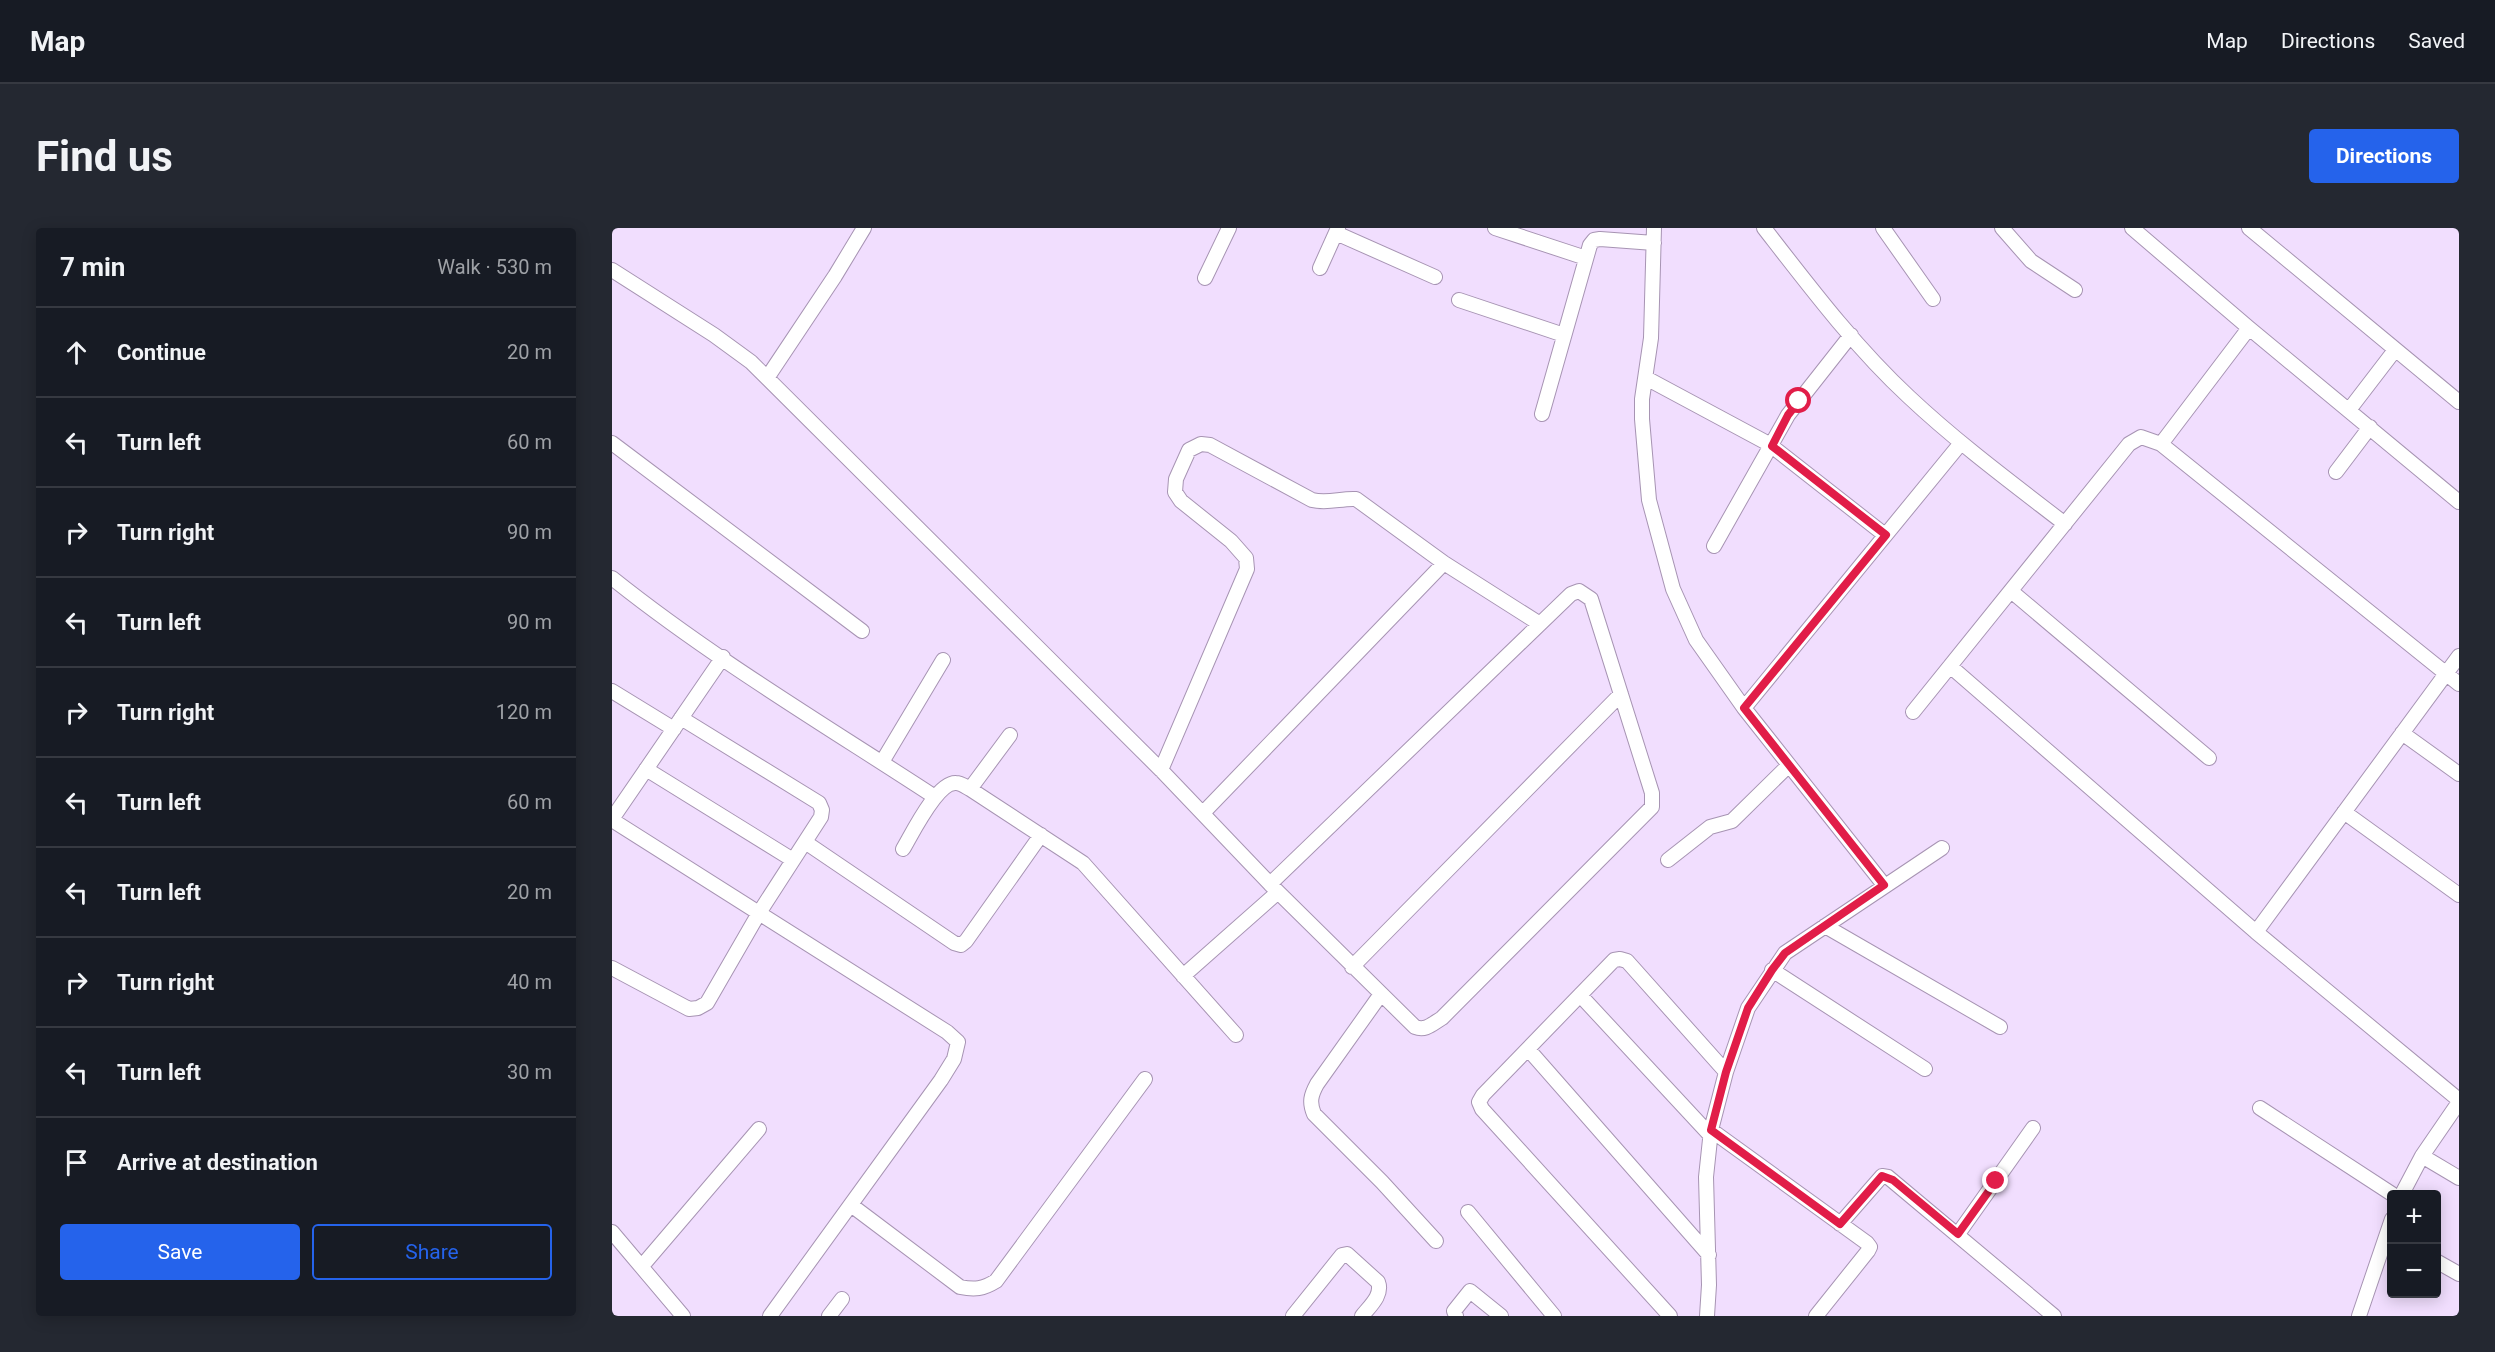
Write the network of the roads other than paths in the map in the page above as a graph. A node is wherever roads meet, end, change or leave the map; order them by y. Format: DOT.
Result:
graph roads {
  1 [pos="864,228"];
  2 [pos="1229,228"];
  3 [pos="1496,228"];
  4 [pos="1654,228"];
  5 [pos="1764,228"];
  6 [pos="1883,228"];
  7 [pos="2002,228"];
  8 [pos="2132,228"];
  9 [pos="2249,228"];
  10 [pos="1337,230"];
  11 [pos="1654,243"];
  12 [pos="1586,258"];
  13 [pos="1320,268"];
  14 [pos="612,270"];
  15 [pos="1435,277"];
  16 [pos="1205,278"];
  17 [pos="2075,290"];
  18 [pos="1932,299"];
  19 [pos="1459,300"];
  20 [pos="2249,328"];
  21 [pos="1564,335"];
  22 [pos="1851,335"];
  23 [pos="2396,350"];
  24 [pos="767,378"];
  25 [pos="1646,378"];
  26 [pos="2459,402"];
  27 [pos="2349,410"];
  28 [pos="1542,414"];
  29 [pos="2370,428"];
  30 [pos="612,442"];
  31 [pos="1960,443"];
  32 [pos="2161,444"];
  33 [pos="1772,446"];
  34 [pos="2336,472"];
  35 [pos="2459,502"];
  36 [pos="2065,524"];
  37 [pos="1886,535"];
  38 [pos="1714,546"];
  39 [pos="1444,563"];
  40 [pos="612,578"];
  41 [pos="2011,591"];
  42 [pos="1540,624"];
  43 [pos="862,631"];
  44 [pos="2459,656"];
  45 [pos="723,657"];
  46 [pos="943,660"];
  47 [pos="1950,666"];
  48 [pos="2445,674"];
  49 [pos="2459,684"];
  50 [pos="612,691"];
  51 [pos="1621,694"];
  52 [pos="1744,708"];
  53 [pos="1913,712"];
  54 [pos="677,724"];
  55 [pos="2402,733"];
  56 [pos="1010,735"];
  57 [pos="2209,758"];
  58 [pos="882,762"];
  59 [pos="1789,765"];
  60 [pos="646,769"];
  61 [pos="1161,770"];
  62 [pos="2459,774"];
  63 [pos="970,789"];
  64 [pos="935,797"];
  65 [pos="617,800"];
  66 [pos="2344,812"];
  67 [pos="1203,813"];
  68 [pos="612,819"];
  69 [pos="1041,835"];
  70 [pos="805,842"];
  71 [pos="1942,848"];
  72 [pos="903,849"];
  73 [pos="792,860"];
  74 [pos="1668,860"];
  75 [pos="1884,885"];
  76 [pos="1274,888"];
  77 [pos="2459,895"];
  78 [pos="759,913"];
  79 [pos="1825,926"];
  80 [pos="2256,932"];
  81 [pos="1352,967"];
  82 [pos="612,968"];
  83 [pos="1772,970"];
  84 [pos="1183,976"];
  85 [pos="1381,994"];
  86 [pos="1580,995"];
  87 [pos="2000,1027"];
  88 [pos="1236,1035"];
  89 [pos="1528,1049"];
  90 [pos="1926,1069"];
  91 [pos="1726,1072"];
  92 [pos="1145,1079"];
  93 [pos="2459,1101"];
  94 [pos="2260,1108"];
  95 [pos="2033,1128"];
  96 [pos="759,1129"];
  97 [pos="1711,1133"];
  98 [pos="2422,1156"];
  99 [pos="2459,1178"];
  100 [pos="2404,1190"];
  101 [pos="2387,1191"];
  102 [pos="851,1205"];
  103 [pos="1468,1212"];
  104 [pos="1840,1224"];
  105 [pos="613,1234"];
  106 [pos="1958,1234"];
  107 [pos="2387,1237"];
  108 [pos="1436,1241"];
  109 [pos="1709,1255"];
  110 [pos="2441,1264"];
  111 [pos="642,1266"];
  112 [pos="2459,1274"];
  113 [pos="842,1299"];
  114 [pos="1552,1315"];
  115 [pos="683,1316"];
  116 [pos="770,1316"];
  117 [pos="829,1316"];
  118 [pos="1293,1316"];
  119 [pos="1362,1316"];
  120 [pos="1456,1316"];
  121 [pos="1501,1316"];
  122 [pos="1671,1316"];
  123 [pos="1707,1316"];
  124 [pos="1816,1316"];
  125 [pos="2054,1316"];
  126 [pos="2359,1316"];
  1 -- 24 [label="street"];
  2 -- 16 [label="street"];
  3 -- 12 [label="street"];
  4 -- 11 [label="street"];
  5 -- 22 [label="street"];
  6 -- 18 [label="street"];
  7 -- 17 [label="street"];
  8 -- 20 [label="street"];
  9 -- 23 [label="street"];
  10 -- 13 [label="street"];
  10 -- 15 [label="street"];
  11 -- 12 [label="street"];
  11 -- 25 [label="street"];
  12 -- 21 [label="street"];
  14 -- 24 [label="street"];
  19 -- 21 [label="street"];
  20 -- 27 [label="street"];
  20 -- 32 [label="street"];
  21 -- 28 [label="street"];
  22 -- 31 [label="street"];
  22 -- 33 [label="street"];
  23 -- 26 [label="street"];
  23 -- 27 [label="street"];
  24 -- 61 [label="street"];
  25 -- 33 [label="street"];
  25 -- 52 [label="street"];
  27 -- 29 [label="street"];
  29 -- 34 [label="street"];
  29 -- 35 [label="street"];
  30 -- 43 [label="street"];
  31 -- 36 [label="street"];
  31 -- 37 [label="street"];
  32 -- 36 [label="street"];
  32 -- 48 [label="street"];
  33 -- 37 [label="street"];
  33 -- 38 [label="street"];
  36 -- 41 [label="street"];
  37 -- 52 [label="street"];
  39 -- 42 [label="street"];
  39 -- 61 [label="street"];
  39 -- 67 [label="street"];
  40 -- 45 [label="street"];
  41 -- 47 [label="street"];
  41 -- 57 [label="street"];
  42 -- 51 [label="street"];
  42 -- 76 [label="street"];
  44 -- 48 [label="street"];
  45 -- 54 [label="street"];
  45 -- 58 [label="street"];
  46 -- 58 [label="street"];
  47 -- 53 [label="street"];
  47 -- 80 [label="street"];
  48 -- 49 [label="street"];
  48 -- 55 [label="street"];
  50 -- 54 [label="street"];
  51 -- 81 [label="street"];
  51 -- 85 [label="street"];
  52 -- 59 [label="street"];
  54 -- 60 [label="street"];
  54 -- 70 [label="street"];
  55 -- 62 [label="street"];
  55 -- 66 [label="street"];
  56 -- 63 [label="street"];
  58 -- 64 [label="street"];
  59 -- 74 [label="street"];
  59 -- 75 [label="street"];
  60 -- 65 [label="street"];
  60 -- 73 [label="street"];
  61 -- 67 [label="street"];
  63 -- 64 [label="street"];
  63 -- 69 [label="street"];
  64 -- 72 [label="street"];
  65 -- 68 [label="street"];
  66 -- 77 [label="street"];
  66 -- 80 [label="street"];
  67 -- 76 [label="street"];
  68 -- 78 [label="street"];
  69 -- 70 [label="street"];
  69 -- 84 [label="street"];
  70 -- 73 [label="street"];
  71 -- 75 [label="street"];
  73 -- 78 [label="street"];
  75 -- 79 [label="street"];
  76 -- 81 [label="street"];
  76 -- 84 [label="street"];
  78 -- 82 [label="street"];
  78 -- 102 [label="street"];
  79 -- 83 [label="street"];
  79 -- 87 [label="street"];
  80 -- 93 [label="street"];
  81 -- 85 [label="street"];
  83 -- 90 [label="street"];
  83 -- 91 [label="street"];
  84 -- 88 [label="street"];
  85 -- 108 [label="street"];
  86 -- 89 [label="street"];
  86 -- 91 [label="street"];
  86 -- 97 [label="street"];
  89 -- 109 [label="street"];
  89 -- 122 [label="street"];
  91 -- 97 [label="street"];
  92 -- 102 [label="street"];
  93 -- 98 [label="street"];
  94 -- 101 [label="street"];
  95 -- 106 [label="street"];
  96 -- 111 [label="street"];
  97 -- 104 [label="street"];
  97 -- 109 [label="street"];
  98 -- 99 [label="street"];
  98 -- 100 [label="street"];
  102 -- 116 [label="street"];
  103 -- 114 [label="street"];
  104 -- 106 [label="street"];
  104 -- 124 [label="street"];
  105 -- 111 [label="street"];
  106 -- 125 [label="street"];
  107 -- 126 [label="street"];
  109 -- 123 [label="street"];
  110 -- 112 [label="street"];
  111 -- 115 [label="street"];
  113 -- 117 [label="street"];
  118 -- 119 [label="street"];
  120 -- 121 [label="street"];
}
